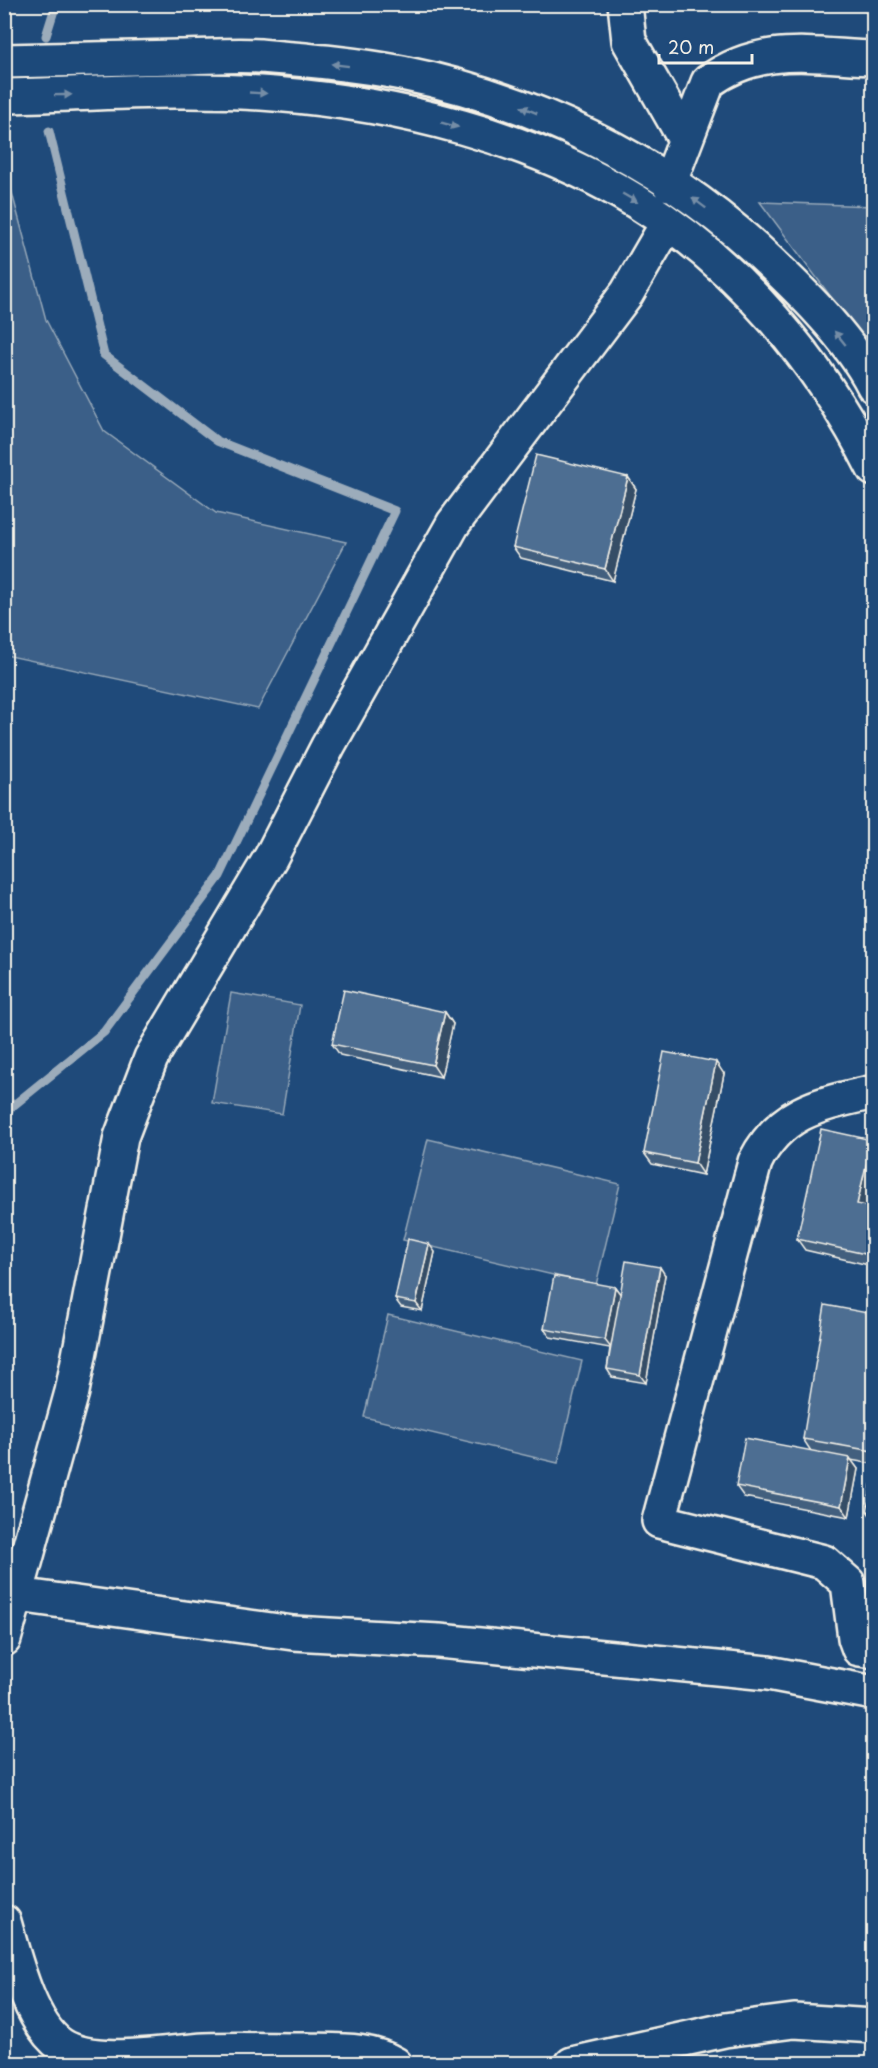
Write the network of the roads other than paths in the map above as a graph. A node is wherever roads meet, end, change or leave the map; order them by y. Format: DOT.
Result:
graph roads {
  1 [pos="625,4"];
  2 [pos="873,58"];
  3 [pos="4,61"];
  4 [pos="4,96"];
  5 [pos="685,139"];
  6 [pos="669,184"];
  7 [pos="667,224"];
  8 [pos="873,386"];
  9 [pos="873,470"];
  10 [pos="873,1092"];
  11 [pos="18,1595"];
  12 [pos="4,1639"];
  13 [pos="873,1651"];
  14 [pos="873,1693"];
  15 [pos="4,1922"];
  16 [pos="873,2026"];
  17 [pos="395,2064"];
  18 [pos="572,2064"];
  1 -- 5 [label="street"];
  2 -- 5 [label="street"];
  6 -- 3 [label="street, one-way"];
  4 -- 7 [label="street, one-way"];
  5 -- 6 [label="street"];
  8 -- 6 [label="street, one-way"];
  7 -- 9 [label="street"];
  7 -- 11 [label="street"];
  10 -- 13 [label="street"];
  11 -- 12 [label="street"];
  11 -- 14 [label="street"];
  15 -- 17 [label="street"];
  16 -- 18 [label="street"];
}
